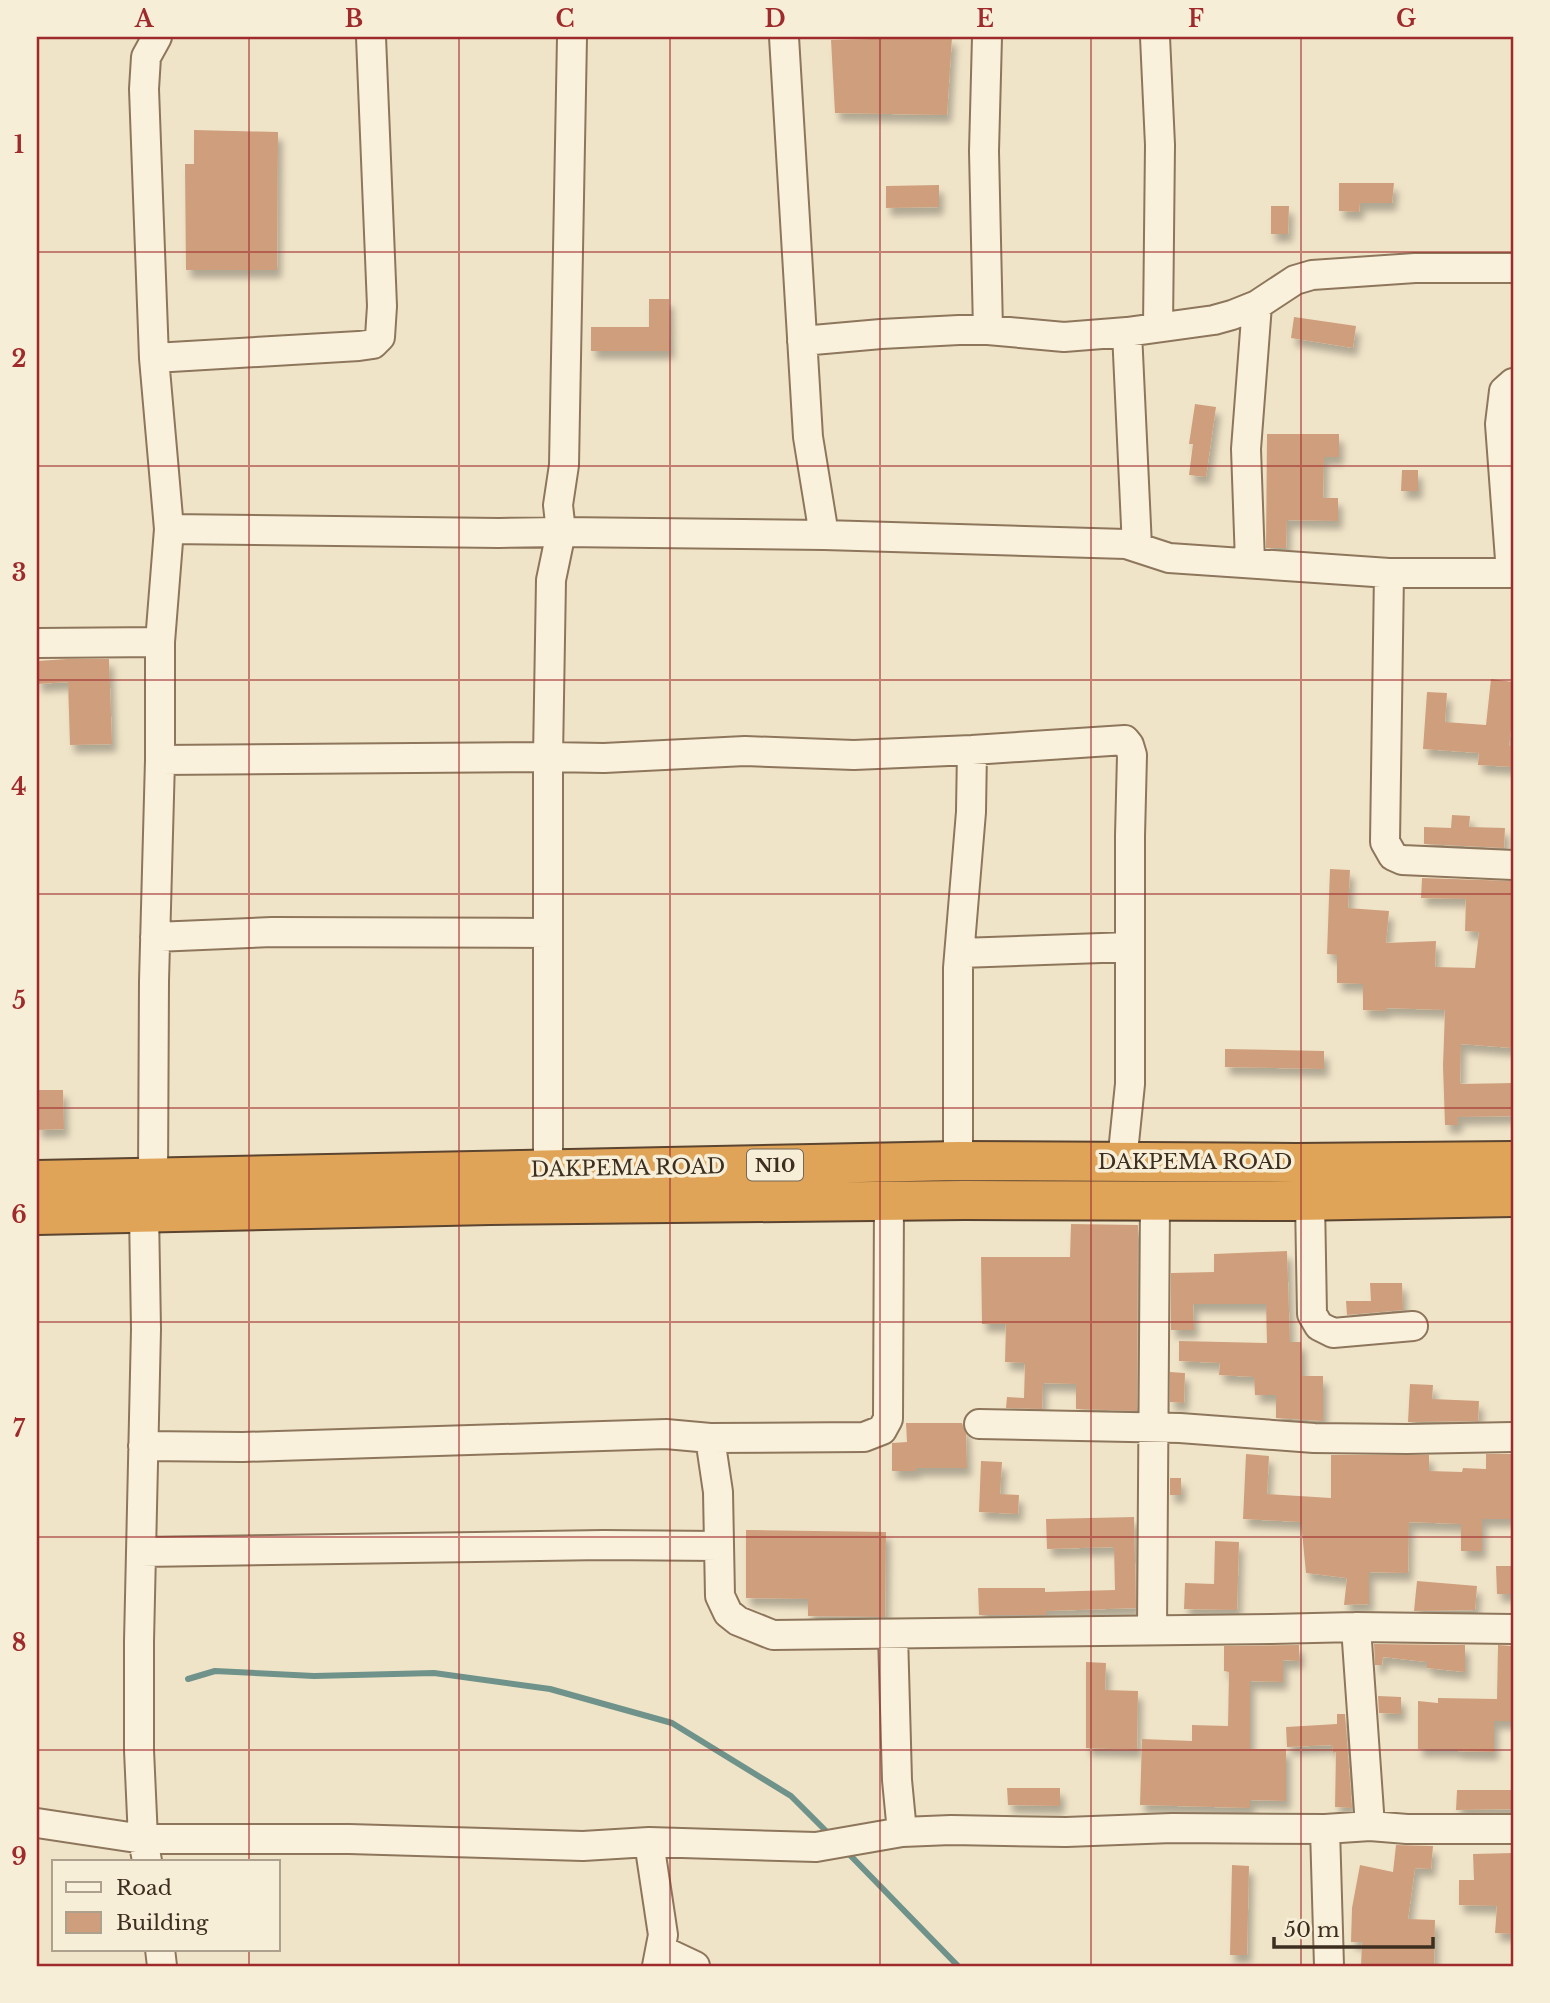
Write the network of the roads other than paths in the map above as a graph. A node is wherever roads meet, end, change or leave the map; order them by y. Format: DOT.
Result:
graph roads {
  1 [pos="157,37"];
  2 [pos="371,37"];
  3 [pos="572,37"];
  4 [pos="785,37"];
  5 [pos="987,37"];
  6 [pos="1155,37"];
  7 [pos="1513,268"];
  8 [pos="1256,305"];
  9 [pos="1158,327"];
  10 [pos="988,330"];
  11 [pos="1127,332"];
  12 [pos="802,341"];
  13 [pos="154,358"];
  14 [pos="1513,383"];
  15 [pos="169,530"];
  16 [pos="561,531"];
  17 [pos="824,535"];
  18 [pos="1137,548"];
  19 [pos="1250,562"];
  20 [pos="1389,573"];
  21 [pos="1512,573"];
  22 [pos="160,642"];
  23 [pos="37,643"];
  24 [pos="972,750"];
  25 [pos="548,757"];
  26 [pos="160,761"];
  27 [pos="1513,865"];
  28 [pos="548,933"];
  29 [pos="155,937"];
  30 [pos="1130,947"];
  31 [pos="960,953"];
  32 [pos="958,1161"];
  33 [pos="1513,1161"];
  34 [pos="1122,1162"];
  35 [pos="548,1170"];
  36 [pos="37,1180"];
  37 [pos="149,1195"];
  38 [pos="1513,1197"];
  39 [pos="889,1201"];
  40 [pos="1155,1201"];
  41 [pos="1310,1201"];
  42 [pos="37,1215"];
  43 [pos="1413,1326"];
  44 [pos="979,1424"];
  45 [pos="1152,1427"];
  46 [pos="1513,1437"];
  47 [pos="710,1438"];
  48 [pos="143,1446"];
  49 [pos="718,1546"];
  50 [pos="141,1552"];
  51 [pos="1356,1627"];
  52 [pos="1513,1629"];
  53 [pos="1152,1630"];
  54 [pos="893,1634"];
  55 [pos="37,1823"];
  56 [pos="1370,1826"];
  57 [pos="1325,1829"];
  58 [pos="1513,1829"];
  59 [pos="902,1832"];
  60 [pos="649,1842"];
  61 [pos="145,1850"];
  62 [pos="659,1958"];
  63 [pos="695,1966"];
  64 [pos="1329,1966"];
  1 -- 13 [label="street"];
  2 -- 13 [label="street"];
  3 -- 16 [label="street"];
  4 -- 12 [label="street"];
  5 -- 10 [label="street"];
  6 -- 9 [label="street"];
  7 -- 8 [label="street"];
  8 -- 9 [label="street"];
  8 -- 19 [label="street"];
  9 -- 11 [label="street"];
  10 -- 11 [label="street"];
  10 -- 12 [label="street"];
  11 -- 18 [label="street"];
  12 -- 17 [label="street"];
  13 -- 15 [label="street"];
  14 -- 21 [label="street"];
  15 -- 16 [label="street"];
  15 -- 22 [label="street"];
  16 -- 17 [label="street"];
  16 -- 25 [label="street"];
  17 -- 18 [label="street"];
  18 -- 19 [label="street"];
  19 -- 20 [label="street"];
  20 -- 21 [label="street"];
  20 -- 27 [label="street"];
  22 -- 23 [label="street"];
  22 -- 26 [label="street"];
  24 -- 25 [label="street"];
  24 -- 30 [label="street"];
  24 -- 31 [label="street"];
  25 -- 26 [label="street"];
  25 -- 28 [label="street"];
  26 -- 29 [label="street"];
  28 -- 29 [label="street"];
  28 -- 35 [label="street"];
  29 -- 37 [label="street"];
  30 -- 31 [label="street"];
  30 -- 34 [label="street"];
  31 -- 32 [label="street"];
  32 -- 34 [label="highway, DAKPEMA ROAD / N10"];
  32 -- 35 [label="highway, DAKPEMA ROAD / N10"];
  33 -- 34 [label="highway, DAKPEMA ROAD / N10"];
  35 -- 37 [label="highway, DAKPEMA ROAD / N10"];
  36 -- 37 [label="highway, DAKPEMA ROAD / N10"];
  37 -- 39 [label="highway, DAKPEMA ROAD / N10"];
  37 -- 42 [label="highway, DAKPEMA ROAD / N10"];
  37 -- 48 [label="street"];
  38 -- 41 [label="highway, DAKPEMA ROAD / N10"];
  39 -- 40 [label="highway, DAKPEMA ROAD / N10"];
  39 -- 47 [label="street"];
  40 -- 41 [label="highway, DAKPEMA ROAD / N10"];
  40 -- 45 [label="street"];
  41 -- 43 [label="street"];
  44 -- 45 [label="street"];
  45 -- 46 [label="street"];
  45 -- 53 [label="street"];
  47 -- 48 [label="street"];
  47 -- 49 [label="street"];
  48 -- 50 [label="street"];
  49 -- 50 [label="street"];
  49 -- 54 [label="street"];
  50 -- 61 [label="street"];
  51 -- 52 [label="street"];
  51 -- 53 [label="street"];
  51 -- 56 [label="street"];
  53 -- 54 [label="street"];
  54 -- 59 [label="street"];
  55 -- 61 [label="street"];
  56 -- 57 [label="street"];
  56 -- 58 [label="street"];
  57 -- 59 [label="street"];
  57 -- 64 [label="street"];
  59 -- 60 [label="street"];
  60 -- 61 [label="street"];
  60 -- 62 [label="street"];
  62 -- 63 [label="street"];
}
